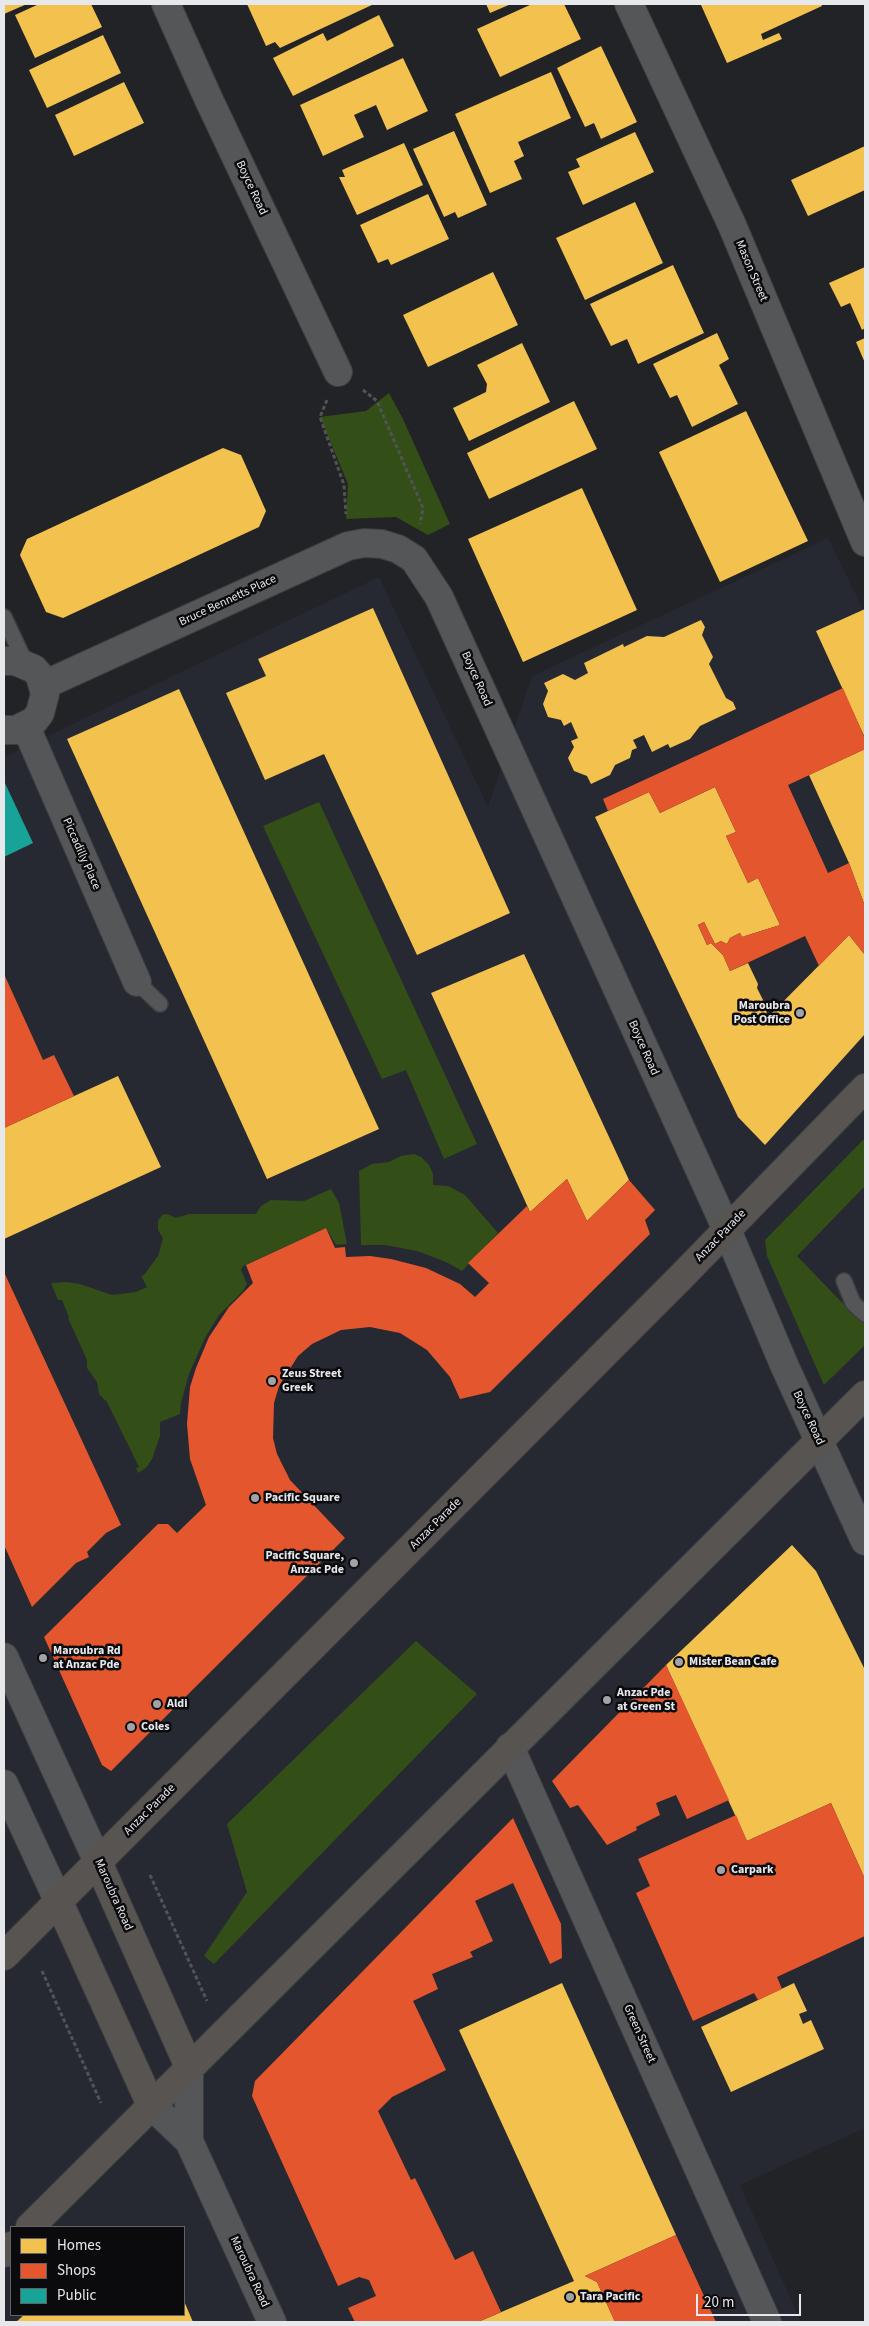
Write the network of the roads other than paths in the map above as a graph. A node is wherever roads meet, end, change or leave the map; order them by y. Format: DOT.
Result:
graph roads {
  1 [pos="166,4"];
  2 [pos="629,4"];
  3 [pos="338,372"];
  4 [pos="865,542"];
  5 [pos="414,559"];
  6 [pos="4,617"];
  7 [pos="15,662"];
  8 [pos="44,685"];
  9 [pos="15,728"];
  10 [pos="137,982"];
  11 [pos="160,1004"];
  12 [pos="865,1088"];
  13 [pos="726,1230"];
  14 [pos="844,1281"];
  15 [pos="865,1314"];
  16 [pos="865,1395"];
  17 [pos="819,1441"];
  18 [pos="865,1541"];
  19 [pos="4,1657"];
  20 [pos="510,1746"];
  21 [pos="4,1784"];
  22 [pos="98,1862"];
  23 [pos="58,1900"];
  24 [pos="4,1956"];
  25 [pos="189,2068"];
  26 [pos="151,2105"];
  27 [pos="189,2141"];
  28 [pos="31,2226"];
  29 [pos="272,2322"];
  30 [pos="767,2322"];
  1 -- 3 [label="street, Boyce Road"];
  2 -- 4 [label="street, Mason Street"];
  5 -- 8 [label="street, Bruce Bennetts Place"];
  5 -- 13 [label="street, Boyce Road"];
  6 -- 7 [label="lane"];
  7 -- 8 [label="street"];
  8 -- 9 [label="street"];
  9 -- 10 [label="street, Piccadilly Place"];
  10 -- 11 [label="lane"];
  12 -- 13 [label="main road, Anzac Parade"];
  13 -- 17 [label="street, Boyce Road"];
  13 -- 22 [label="main road, Anzac Parade"];
  14 -- 15 [label="lane"];
  16 -- 17 [label="main road"];
  17 -- 18 [label="street, Boyce Road"];
  17 -- 20 [label="main road"];
  19 -- 22 [label="street, Maroubra Road"];
  20 -- 25 [label="main road"];
  20 -- 30 [label="street, Green Street"];
  21 -- 23 [label="street, Maroubra Road"];
  22 -- 23 [label="main road, Anzac Parade"];
  22 -- 25 [label="main road, Maroubra Road"];
  23 -- 24 [label="main road, Anzac Parade"];
  23 -- 26 [label="main road, Maroubra Road"];
  25 -- 26 [label="main road"];
  25 -- 27 [label="street, Maroubra Road"];
  26 -- 27 [label="street, Maroubra Road"];
  26 -- 28 [label="main road"];
  27 -- 29 [label="street, Maroubra Road"];
}
